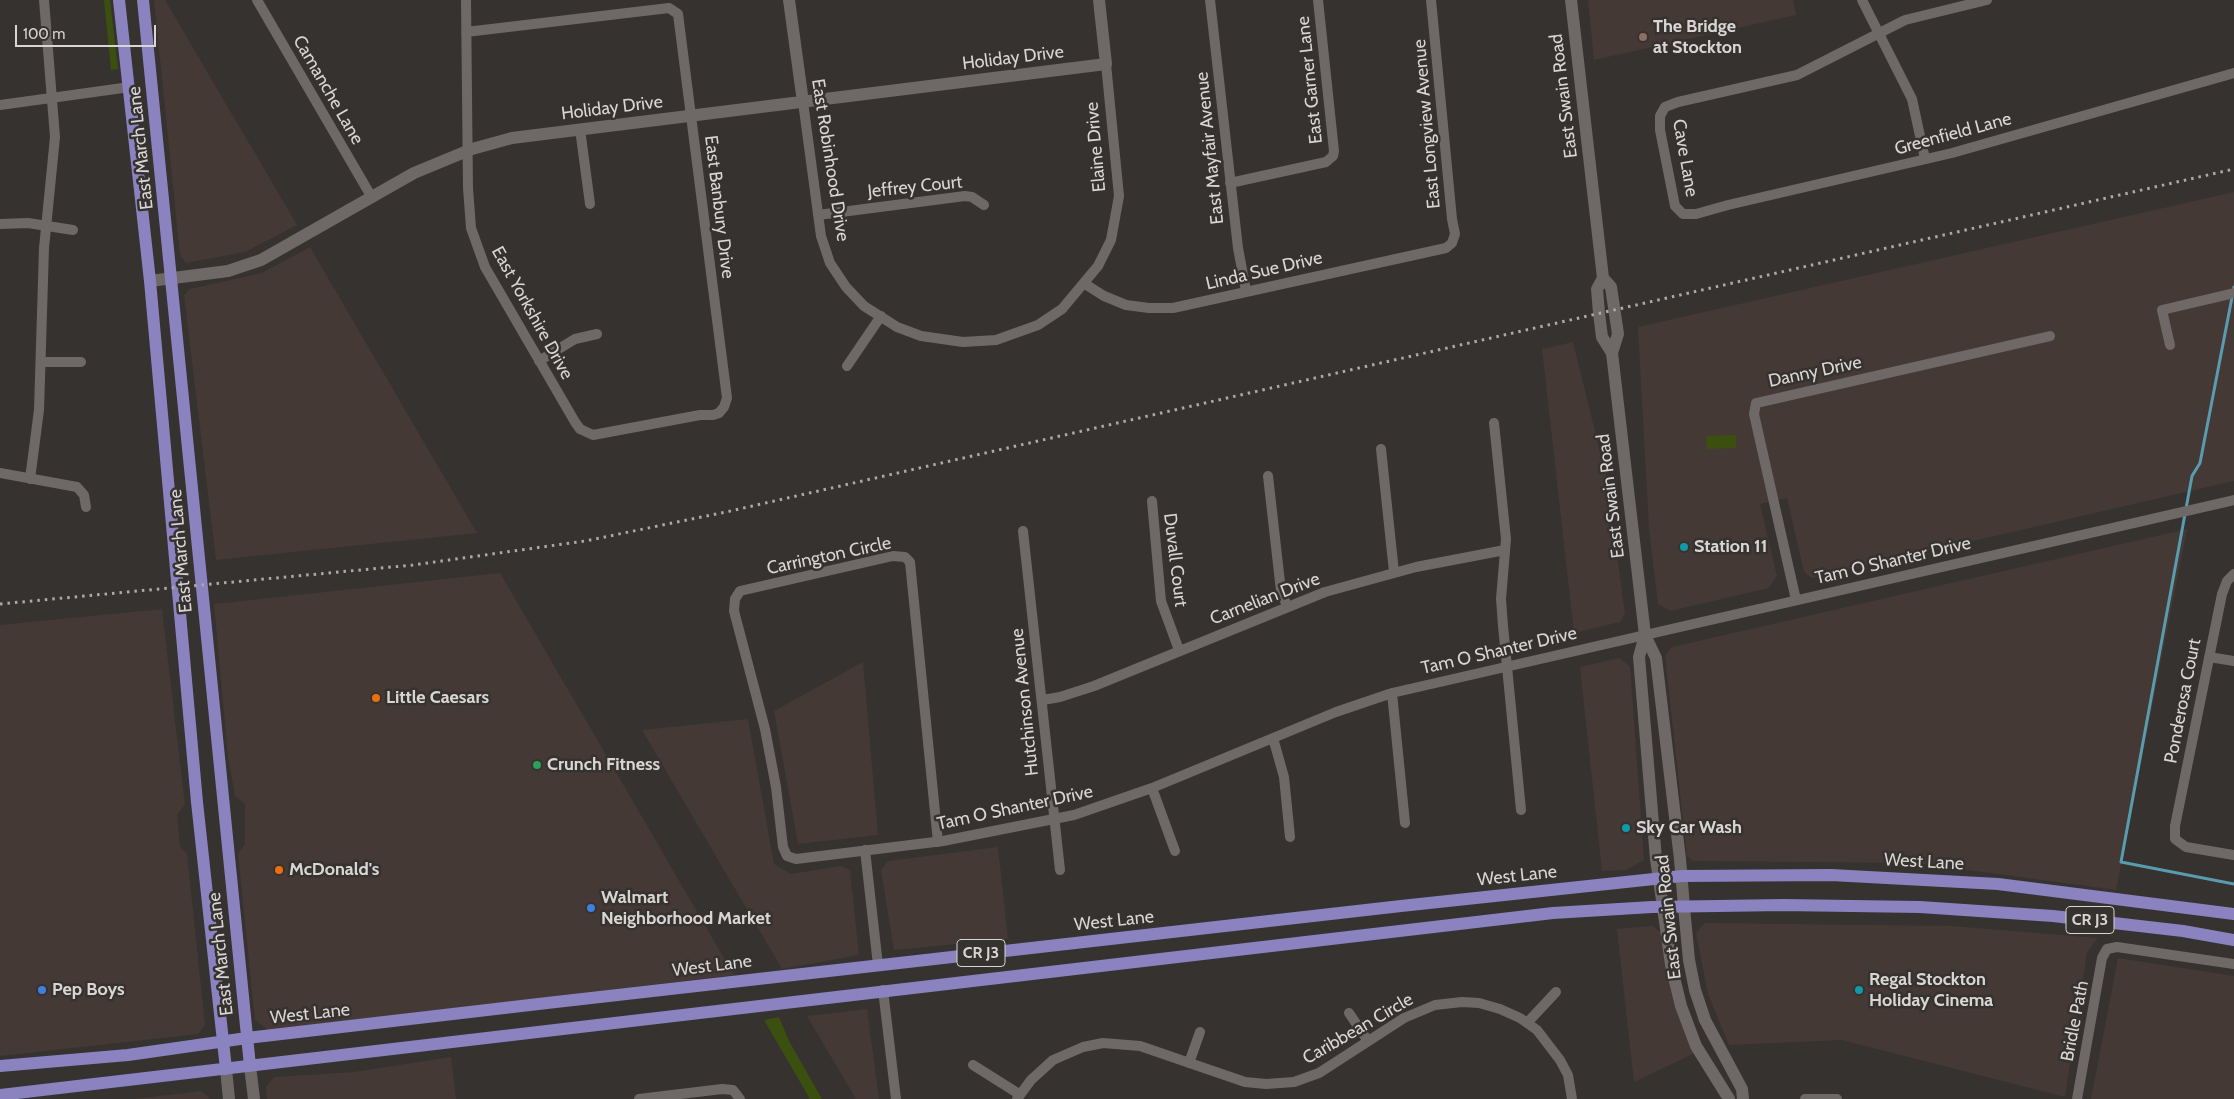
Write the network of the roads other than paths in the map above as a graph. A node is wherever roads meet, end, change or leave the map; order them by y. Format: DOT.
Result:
graph roads {
  1 [pos="44,0"];
  2 [pos="120,0"];
  3 [pos="143,0"];
  4 [pos="257,0"];
  5 [pos="466,0"];
  6 [pos="789,0"];
  7 [pos="1099,0"];
  8 [pos="1210,0"];
  9 [pos="1318,0"];
  10 [pos="1431,0"];
  11 [pos="1571,0"];
  12 [pos="1862,0"];
  13 [pos="1987,0"];
  14 [pos="466,32"];
  15 [pos="1879,33"];
  16 [pos="1106,64"];
  17 [pos="2234,73"];
  18 [pos="130,87"];
  19 [pos="52,98"];
  20 [pos="803,102"];
  21 [pos="0,105"];
  22 [pos="691,116"];
  23 [pos="580,129"];
  24 [pos="467,152"];
  25 [pos="1925,159"];
  26 [pos="1230,183"];
  27 [pos="371,196"];
  28 [pos="590,204"];
  29 [pos="984,205"];
  30 [pos="1678,211"];
  31 [pos="818,215"];
  32 [pos="0,224"];
  33 [pos="47,225"];
  34 [pos="73,230"];
  35 [pos="1452,243"];
  36 [pos="171,279"];
  37 [pos="150,281"];
  38 [pos="1085,284"];
  39 [pos="1246,291"];
  40 [pos="2234,293"];
  41 [pos="881,316"];
  42 [pos="597,334"];
  43 [pos="2050,336"];
  44 [pos="2170,345"];
  45 [pos="539,361"];
  46 [pos="41,362"];
  47 [pos="81,362"];
  48 [pos="847,366"];
  49 [pos="722,409"];
  50 [pos="1494,423"];
  51 [pos="1381,449"];
  52 [pos="0,473"];
  53 [pos="1268,476"];
  54 [pos="30,479"];
  55 [pos="2234,500"];
  56 [pos="1152,501"];
  57 [pos="86,507"];
  58 [pos="1023,531"];
  59 [pos="1506,550"];
  60 [pos="1394,572"];
  61 [pos="2234,574"];
  62 [pos="1796,600"];
  63 [pos="1287,606"];
  64 [pos="1645,635"];
  65 [pos="1180,650"];
  66 [pos="2209,657"];
  67 [pos="2234,661"];
  68 [pos="1507,665"];
  69 [pos="1392,693"];
  70 [pos="1043,700"];
  71 [pos="1273,738"];
  72 [pos="1152,788"];
  73 [pos="1521,810"];
  74 [pos="1053,820"];
  75 [pos="1406,824"];
  76 [pos="1290,837"];
  77 [pos="938,842"];
  78 [pos="865,850"];
  79 [pos="1175,851"];
  80 [pos="784,852"];
  81 [pos="2234,855"];
  82 [pos="1060,870"];
  83 [pos="1682,876"];
  84 [pos="1659,879"];
  85 [pos="1664,907"];
  86 [pos="1684,907"];
  87 [pos="2234,914"];
  88 [pos="2234,940"];
  89 [pos="2234,964"];
  90 [pos="878,965"];
  91 [pos="883,990"];
  92 [pos="1556,992"];
  93 [pos="1349,1014"];
  94 [pos="1527,1023"];
  95 [pos="1200,1032"];
  96 [pos="247,1038"];
  97 [pos="1368,1041"];
  98 [pos="223,1042"];
  99 [pos="1189,1063"];
  100 [pos="973,1065"];
  101 [pos="0,1066"];
  102 [pos="250,1066"];
  103 [pos="226,1068"];
  104 [pos="0,1095"];
  105 [pos="1018,1096"];
  106 [pos="229,1099"];
  107 [pos="254,1099"];
  108 [pos="639,1099"];
  109 [pos="740,1099"];
  110 [pos="896,1099"];
  111 [pos="1572,1099"];
  112 [pos="1729,1099"];
  113 [pos="1743,1099"];
  114 [pos="1805,1099"];
  115 [pos="1837,1099"];
  116 [pos="2077,1099"];
  1 -- 19 [label="street"];
  2 -- 18 [label="main road, East March Lane"];
  3 -- 36 [label="main road, East March Lane"];
  4 -- 27 [label="street, Camanche Lane"];
  5 -- 14 [label="street, East Yorkshire Drive"];
  6 -- 20 [label="street, East Robinhood Drive"];
  7 -- 16 [label="street, Elaine Drive"];
  8 -- 26 [label="street, East Mayfair Avenue"];
  9 -- 26 [label="street, East Garner Lane"];
  10 -- 35 [label="street, East Longview Avenue"];
  11 -- 64 [label="street, East Swain Road"];
  12 -- 15 [label="street"];
  13 -- 15 [label="street"];
  14 -- 22 [label="street, East Banbury Drive"];
  14 -- 24 [label="street, East Yorkshire Drive"];
  15 -- 25 [label="street"];
  15 -- 30 [label="street, Cave Lane"];
  16 -- 20 [label="street, Holiday Drive"];
  16 -- 38 [label="street, Elaine Drive"];
  17 -- 25 [label="street, Greenfield Lane"];
  18 -- 19 [label="street"];
  18 -- 37 [label="main road, East March Lane"];
  19 -- 21 [label="street"];
  19 -- 33 [label="street"];
  20 -- 22 [label="street, Holiday Drive"];
  20 -- 31 [label="street, East Robinhood Drive"];
  22 -- 23 [label="street, Holiday Drive"];
  22 -- 49 [label="street, East Banbury Drive"];
  23 -- 24 [label="street, Holiday Drive"];
  23 -- 28 [label="street"];
  24 -- 27 [label="street, Holiday Drive"];
  24 -- 45 [label="street, East Yorkshire Drive"];
  25 -- 30 [label="street, Greenfield Lane"];
  26 -- 39 [label="street, East Mayfair Avenue"];
  27 -- 36 [label="street, Holiday Drive"];
  29 -- 31 [label="street, Jeffrey Court"];
  31 -- 41 [label="street, East Robinhood Drive"];
  32 -- 33 [label="street"];
  33 -- 34 [label="street"];
  33 -- 46 [label="street"];
  35 -- 39 [label="street, Linda Sue Drive"];
  36 -- 37 [label="street, Holiday Drive"];
  36 -- 96 [label="main road, East March Lane"];
  37 -- 98 [label="main road, East March Lane"];
  38 -- 39 [label="street, Linda Sue Drive"];
  38 -- 41 [label="street, East Robinhood Drive"];
  40 -- 44 [label="street"];
  41 -- 48 [label="street"];
  42 -- 45 [label="street"];
  43 -- 62 [label="street, Danny Drive"];
  45 -- 49 [label="street, East Yorkshire Drive"];
  46 -- 47 [label="street"];
  46 -- 54 [label="street"];
  50 -- 59 [label="street"];
  51 -- 60 [label="street"];
  52 -- 54 [label="street"];
  53 -- 63 [label="street"];
  54 -- 57 [label="street"];
  55 -- 62 [label="street, Tam O Shanter Drive"];
  56 -- 65 [label="street, Duvall Court"];
  58 -- 70 [label="street, Hutchinson Avenue"];
  59 -- 60 [label="street, Carnelian Drive"];
  59 -- 68 [label="street"];
  60 -- 63 [label="street, Carnelian Drive"];
  61 -- 66 [label="street, Ponderosa Court"];
  62 -- 64 [label="street, Tam O Shanter Drive"];
  63 -- 65 [label="street, Carnelian Drive"];
  64 -- 68 [label="street, Tam O Shanter Drive"];
  64 -- 83 [label="street, East Swain Road"];
  64 -- 84 [label="street, East Swain Road"];
  65 -- 70 [label="street, Carnelian Drive"];
  66 -- 67 [label="street"];
  66 -- 81 [label="street, Ponderosa Court"];
  68 -- 69 [label="street, Tam O Shanter Drive"];
  68 -- 73 [label="street"];
  69 -- 71 [label="street, Tam O Shanter Drive"];
  69 -- 75 [label="street"];
  70 -- 74 [label="street, Hutchinson Avenue"];
  71 -- 72 [label="street, Tam O Shanter Drive"];
  71 -- 76 [label="street"];
  72 -- 74 [label="street, Tam O Shanter Drive"];
  72 -- 79 [label="street"];
  74 -- 77 [label="street, Tam O Shanter Drive"];
  74 -- 82 [label="street, Hutchinson Avenue"];
  77 -- 78 [label="street, Tam O Shanter Drive"];
  77 -- 80 [label="street, Carrington Circle"];
  78 -- 80 [label="street, Tam O Shanter Drive"];
  78 -- 90 [label="street"];
  83 -- 84 [label="main road, West Lane / CR J3"];
  83 -- 86 [label="street, East Swain Road"];
  83 -- 87 [label="main road, West Lane / CR J3"];
  84 -- 85 [label="street, East Swain Road"];
  84 -- 90 [label="main road, West Lane / CR J3"];
  85 -- 86 [label="main road, CR J3"];
  85 -- 91 [label="main road, CR J3"];
  85 -- 112 [label="street, East Swain Road"];
  86 -- 88 [label="main road, CR J3"];
  86 -- 113 [label="street, East Swain Road"];
  89 -- 116 [label="street, Bridle Path"];
  90 -- 96 [label="main road, West Lane / CR J3"];
  91 -- 102 [label="main road, CR J3"];
  91 -- 110 [label="street"];
  92 -- 94 [label="street"];
  93 -- 97 [label="street"];
  94 -- 97 [label="street, Caribbean Circle"];
  94 -- 111 [label="street, Caribbean Circle"];
  95 -- 99 [label="street"];
  96 -- 98 [label="main road, West Lane / CR J3"];
  96 -- 102 [label="main road, East March Lane"];
  97 -- 99 [label="street, Caribbean Circle"];
  98 -- 101 [label="main road, West Lane / CR J3"];
  98 -- 103 [label="main road, East March Lane"];
  99 -- 105 [label="street, Caribbean Circle"];
  100 -- 105 [label="street"];
  102 -- 103 [label="main road, CR J3"];
  102 -- 107 [label="street, East March Lane"];
  103 -- 104 [label="main road, CR J3"];
  103 -- 106 [label="street, East March Lane"];
  108 -- 109 [label="street"];
  114 -- 115 [label="street"];
}
